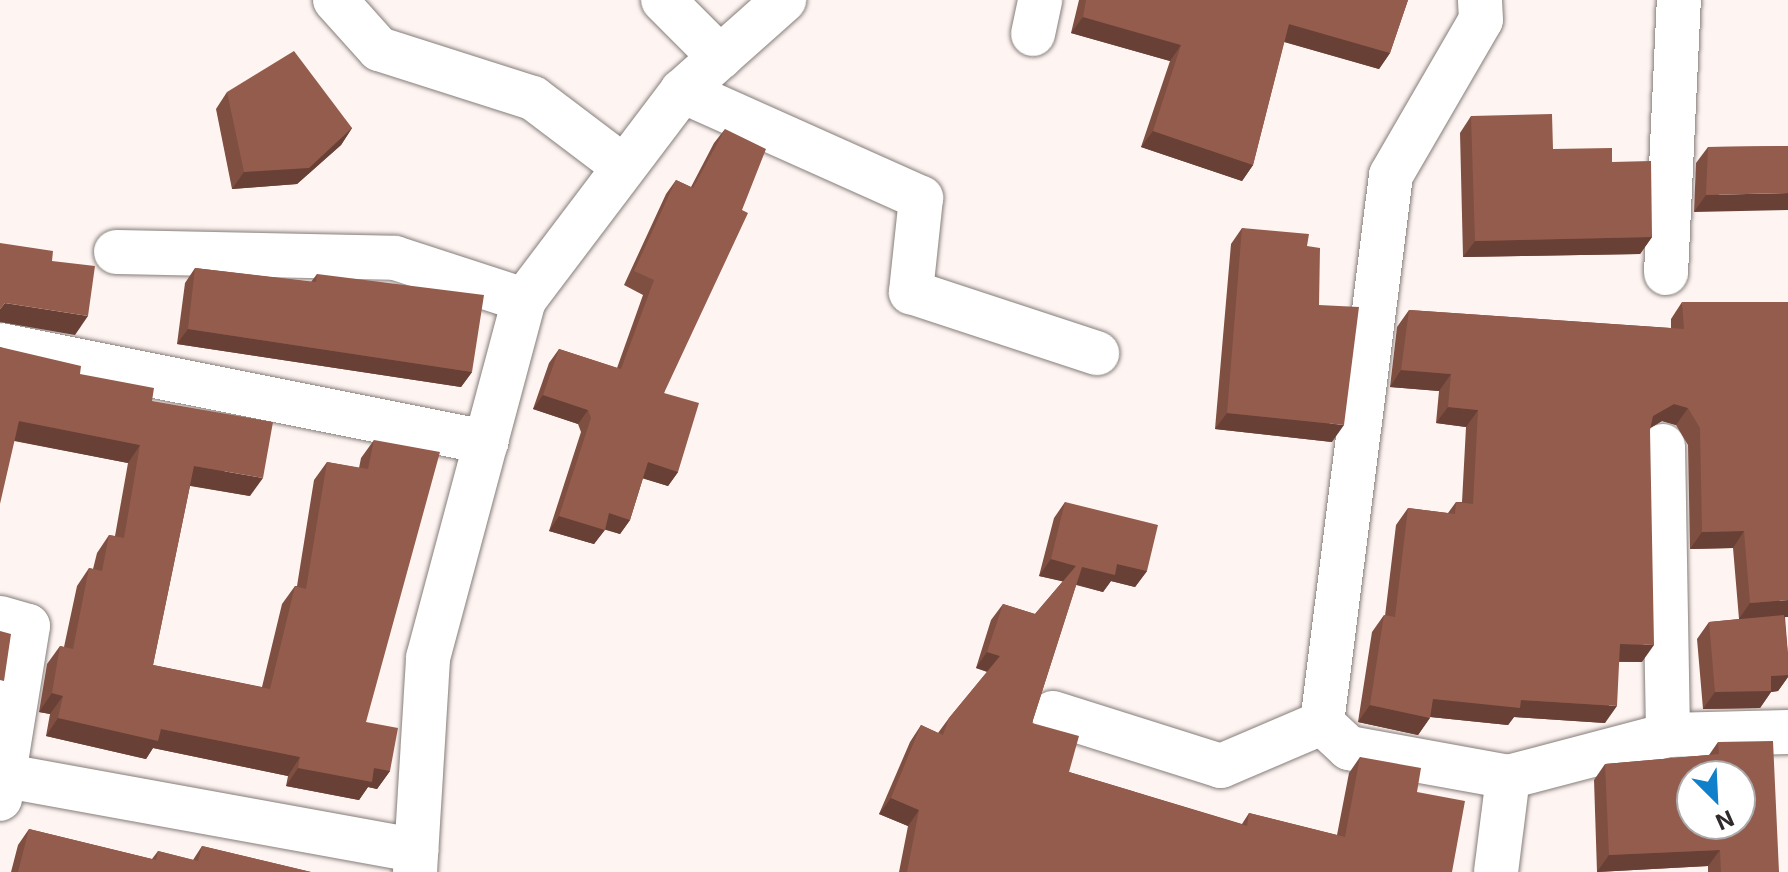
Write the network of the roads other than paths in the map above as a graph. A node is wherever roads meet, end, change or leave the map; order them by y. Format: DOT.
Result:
graph roads {
  1 [pos="335,0"];
  2 [pos="663,0"];
  3 [pos="784,0"];
  4 [pos="1480,0"];
  5 [pos="1679,0"];
  6 [pos="720,57"];
  7 [pos="682,91"];
  8 [pos="623,166"];
  9 [pos="116,252"];
  10 [pos="1666,273"];
  11 [pos="524,300"];
  12 [pos="0,345"];
  13 [pos="1097,353"];
  14 [pos="486,442"];
  15 [pos="1663,446"];
  16 [pos="0,618"];
  17 [pos="1053,713"];
  18 [pos="1322,723"];
  19 [pos="1788,732"];
  20 [pos="1668,735"];
  21 [pos="1508,777"];
  22 [pos="4,788"];
  23 [pos="415,861"];
  24 [pos="1496,872"];
  1 -- 8 [label="street"];
  2 -- 6 [label="street"];
  3 -- 6 [label="street"];
  4 -- 18 [label="street"];
  5 -- 10 [label="street"];
  6 -- 7 [label="street"];
  7 -- 8 [label="street"];
  7 -- 13 [label="street"];
  8 -- 11 [label="street"];
  9 -- 11 [label="street"];
  11 -- 14 [label="street"];
  12 -- 14 [label="street"];
  14 -- 23 [label="street"];
  15 -- 20 [label="street"];
  16 -- 22 [label="street"];
  17 -- 18 [label="street"];
  18 -- 21 [label="street"];
  19 -- 20 [label="street"];
  20 -- 21 [label="street"];
  21 -- 24 [label="street"];
  22 -- 23 [label="street"];
}
